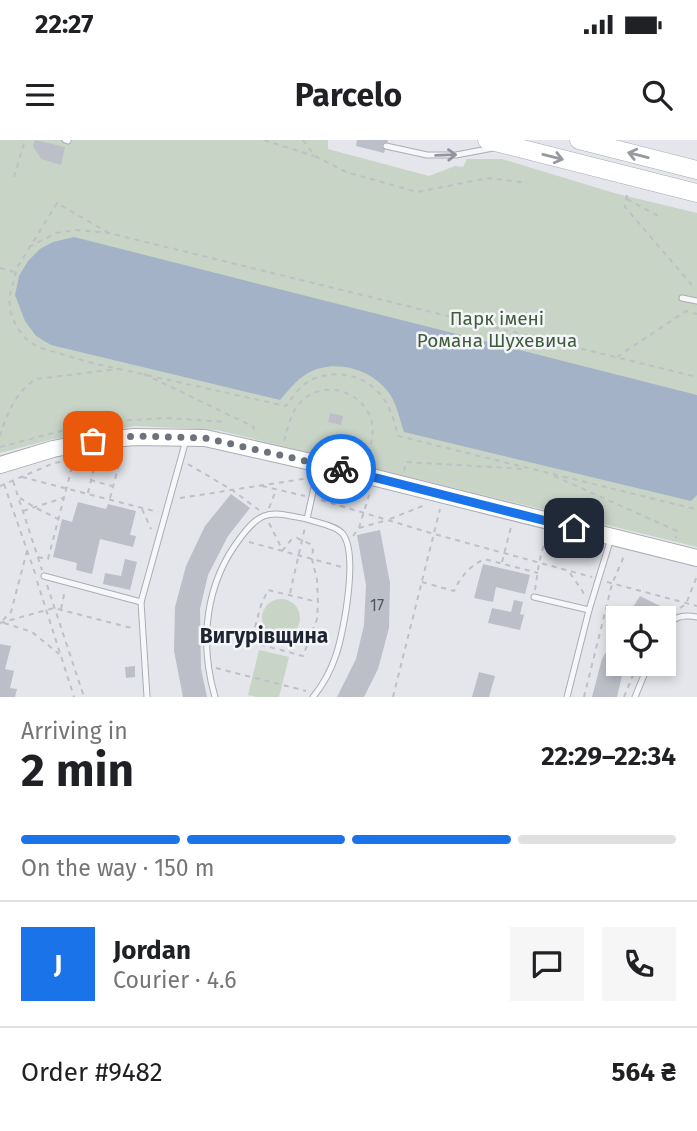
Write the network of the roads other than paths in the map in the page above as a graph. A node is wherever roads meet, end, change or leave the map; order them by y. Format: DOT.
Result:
graph roads {
  1 [pos="487,140"];
  2 [pos="579,140"];
  3 [pos="507,145"];
  4 [pos="386,146"];
  5 [pos="697,170"];
  6 [pos="697,193"];
  7 [pos="685,298"];
  8 [pos="697,301"];
  9 [pos="187,437"];
  10 [pos="320,464"];
  11 [pos="0,465"];
  12 [pos="307,519"];
  13 [pos="611,537"];
  14 [pos="697,558"];
  15 [pos="44,576"];
  16 [pos="534,597"];
  17 [pos="141,602"];
  18 [pos="587,610"];
  19 [pos="697,617"];
  20 [pos="676,618"];
  21 [pos="644,676"];
  22 [pos="313,695"];
  23 [pos="147,697"];
  24 [pos="215,697"];
  25 [pos="567,697"];
  26 [pos="635,697"];
  1 -- 3 [label="main road"];
  5 -- 2 [label="main road, one-way"];
  4 -- 3 [label="lane, one-way"];
  3 -- 6 [label="main road, one-way"];
  7 -- 8 [label="lane"];
  9 -- 10 [label="street"];
  9 -- 11 [label="street"];
  9 -- 17 [label="lane"];
  10 -- 12 [label="lane"];
  10 -- 13 [label="street"];
  12 -- 22 [label="lane"];
  12 -- 24 [label="lane"];
  13 -- 14 [label="street"];
  13 -- 18 [label="lane"];
  15 -- 17 [label="lane"];
  16 -- 18 [label="lane"];
  17 -- 23 [label="lane"];
  18 -- 25 [label="lane"];
  19 -- 20 [label="lane"];
  21 -- 26 [label="lane"];
}
